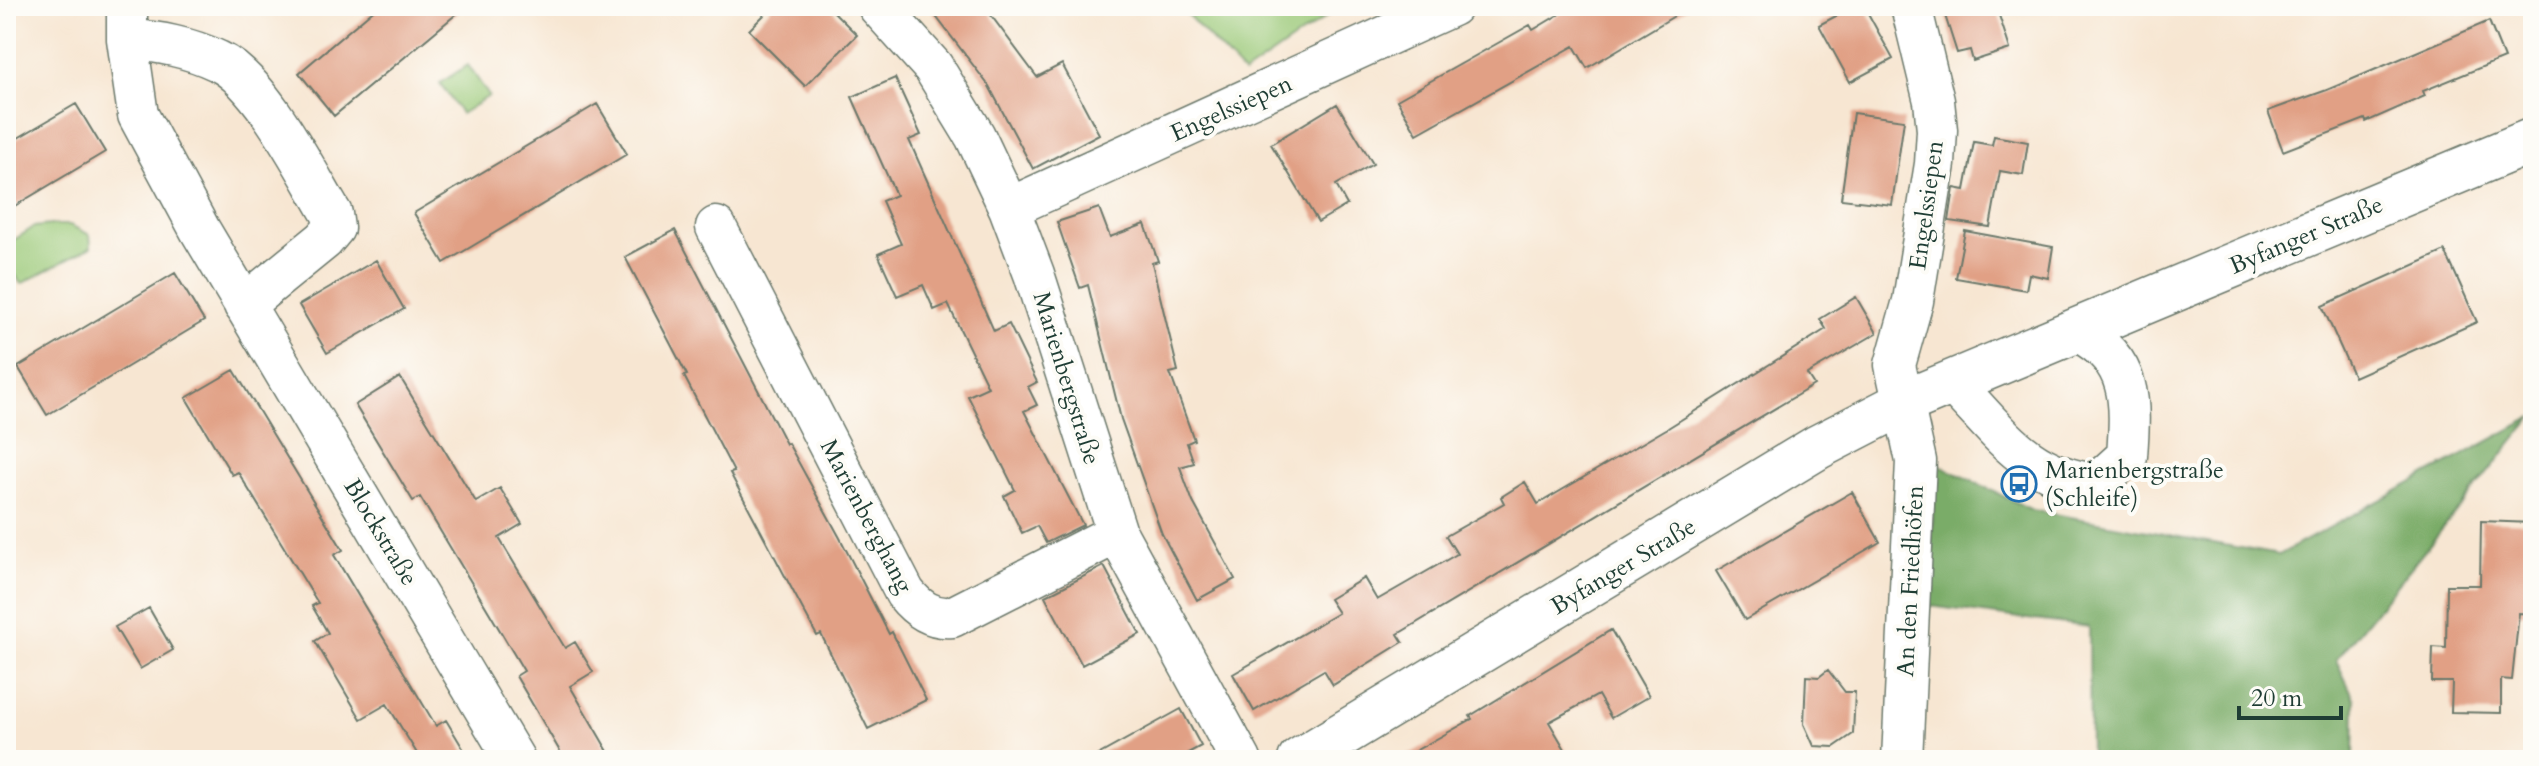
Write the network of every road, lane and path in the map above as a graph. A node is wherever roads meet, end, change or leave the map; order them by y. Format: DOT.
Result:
graph roads {
  1 [pos="878,6"];
  2 [pos="1452,6"];
  3 [pos="1911,6"];
  4 [pos="127,22"];
  5 [pos="2533,140"];
  6 [pos="1009,208"];
  7 [pos="716,227"];
  8 [pos="244,305"];
  9 [pos="2079,332"];
  10 [pos="1952,383"];
  11 [pos="1905,402"];
  12 [pos="1117,533"];
  13 [pos="515,760"];
  14 [pos="1241,760"];
  15 [pos="1300,760"];
  16 [pos="1902,760"];
  1 -- 6 [label="street, Marienbergstraße"];
  2 -- 6 [label="street, Engelssiepen"];
  3 -- 11 [label="street, Engelssiepen"];
  4 -- 8 [label="street, Blockstraße"];
  4 -- 8 [label="street, Blockstraße"];
  5 -- 9 [label="street, Byfanger Straße"];
  6 -- 12 [label="street, Marienbergstraße"];
  7 -- 12 [label="street, Marienberghang"];
  8 -- 13 [label="street, Blockstraße"];
  9 -- 10 [label="street, Byfanger Straße"];
  9 -- 10 [label="street"];
  10 -- 11 [label="street, Byfanger Straße"];
  11 -- 15 [label="street, Byfanger Straße"];
  11 -- 16 [label="street, An den Friedhöfen"];
  12 -- 14 [label="street, Marienbergstraße"];
}
